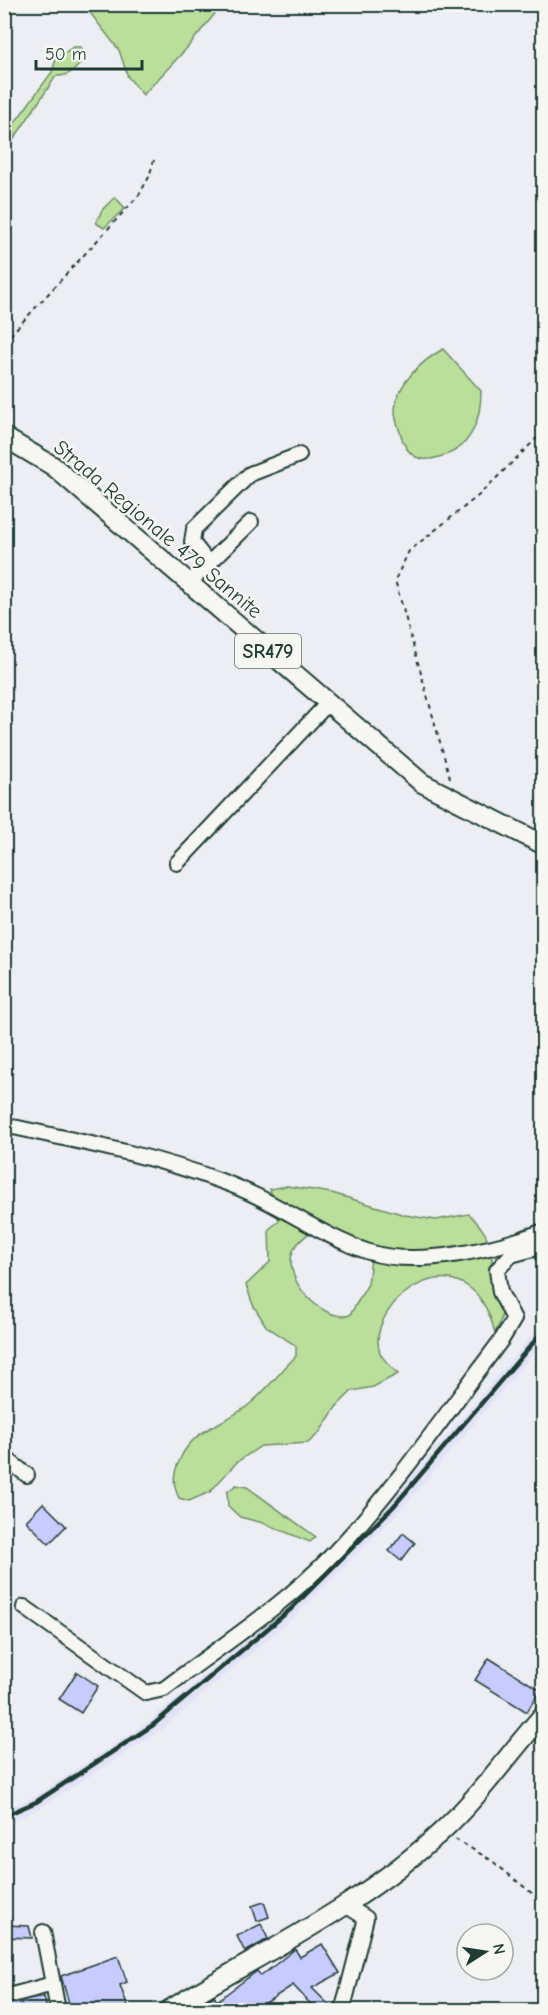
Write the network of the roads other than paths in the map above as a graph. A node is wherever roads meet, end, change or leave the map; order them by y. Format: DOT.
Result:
graph roads {
  1 [pos="4,437"];
  2 [pos="299,455"];
  3 [pos="251,522"];
  4 [pos="209,564"];
  5 [pos="189,583"];
  6 [pos="328,703"];
  7 [pos="543,845"];
  8 [pos="177,863"];
  9 [pos="4,1125"];
  10 [pos="543,1231"];
  11 [pos="543,1246"];
  12 [pos="4,1456"];
  13 [pos="27,1475"];
  14 [pos="24,1607"];
  15 [pos="543,1714"];
  16 [pos="347,1905"];
  17 [pos="44,1932"];
  18 [pos="53,1984"];
  19 [pos="12,1995"];
  20 [pos="343,2008"];
  21 [pos="58,2010"];
  22 [pos="169,2010"];
  1 -- 5 [label="main road, Strada Regionale 479 Sannite / SR479"];
  2 -- 4 [label="street"];
  3 -- 4 [label="street"];
  4 -- 5 [label="street"];
  5 -- 6 [label="main road, Strada Regionale 479 Sannite / SR479"];
  6 -- 7 [label="main road, Strada Regionale 479 Sannite / SR479"];
  6 -- 8 [label="street"];
  9 -- 10 [label="street"];
  11 -- 14 [label="street"];
  12 -- 13 [label="street"];
  15 -- 16 [label="main road"];
  16 -- 20 [label="street"];
  16 -- 22 [label="main road"];
  17 -- 18 [label="street"];
  18 -- 19 [label="street"];
  18 -- 21 [label="street"];
}
